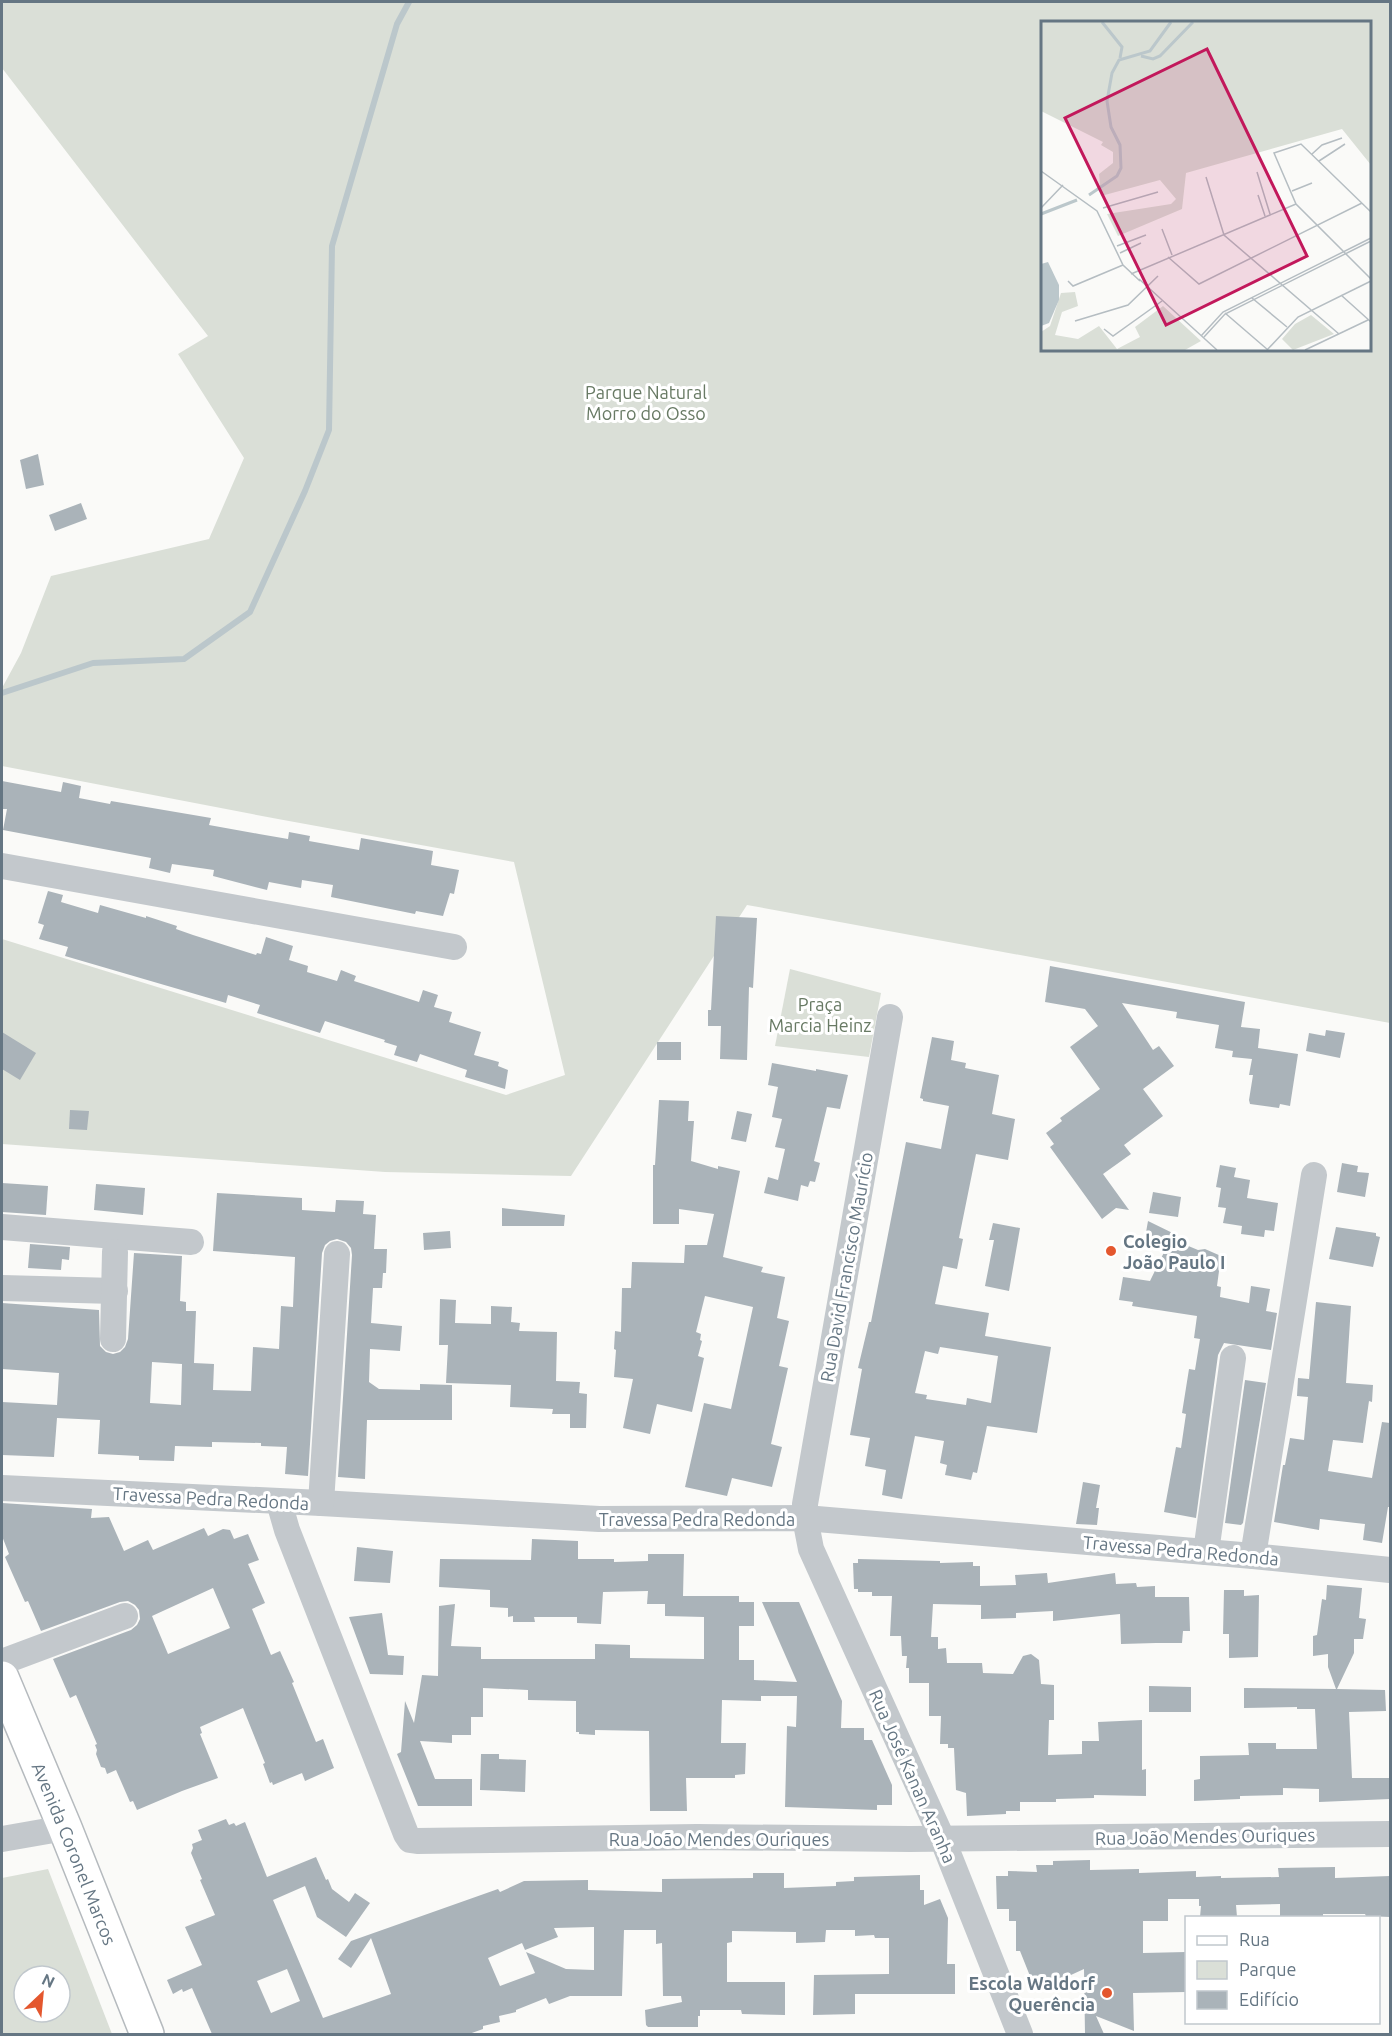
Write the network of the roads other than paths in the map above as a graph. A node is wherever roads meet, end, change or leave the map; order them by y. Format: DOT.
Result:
graph roads {
  1 [pos="2,866"];
  2 [pos="454,947"];
  3 [pos="890,1017"];
  4 [pos="1314,1175"];
  5 [pos="2,1227"];
  6 [pos="191,1242"];
  7 [pos="115,1252"];
  8 [pos="337,1254"];
  9 [pos="2,1288"];
  10 [pos="115,1291"];
  11 [pos="113,1339"];
  12 [pos="1233,1358"];
  13 [pos="2,1488"];
  14 [pos="279,1502"];
  15 [pos="321,1503"];
  16 [pos="804,1518"];
  17 [pos="1206,1552"];
  18 [pos="1253,1556"];
  19 [pos="1390,1570"];
  20 [pos="125,1616"];
  21 [pos="2,1662"];
  22 [pos="2,1678"];
  23 [pos="65,1828"];
  24 [pos="1390,1834"];
  25 [pos="942,1838"];
  26 [pos="2,1839"];
  27 [pos="147,2033"];
  28 [pos="1020,2034"];
  1 -- 2 [label="street"];
  3 -- 16 [label="street, Rua David Francisco Maurício"];
  4 -- 18 [label="street"];
  5 -- 6 [label="street"];
  7 -- 10 [label="street"];
  8 -- 15 [label="street"];
  9 -- 10 [label="street"];
  10 -- 11 [label="street"];
  12 -- 17 [label="street"];
  13 -- 14 [label="street, Travessa Pedra Redonda"];
  14 -- 15 [label="street, Travessa Pedra Redonda"];
  14 -- 25 [label="street, Rua João Mendes Ouriques"];
  15 -- 16 [label="street, Travessa Pedra Redonda"];
  16 -- 17 [label="street, Travessa Pedra Redonda"];
  16 -- 25 [label="street, Rua José Kanan Aranha"];
  17 -- 18 [label="street, Travessa Pedra Redonda"];
  18 -- 19 [label="street, Travessa Pedra Redonda"];
  20 -- 21 [label="street"];
  22 -- 23 [label="main road, Avenida Coronel Marcos"];
  23 -- 26 [label="street"];
  23 -- 27 [label="main road, Avenida Coronel Marcos"];
  24 -- 25 [label="street, Rua João Mendes Ouriques"];
  25 -- 28 [label="street, Rua José Kanan Aranha"];
}
